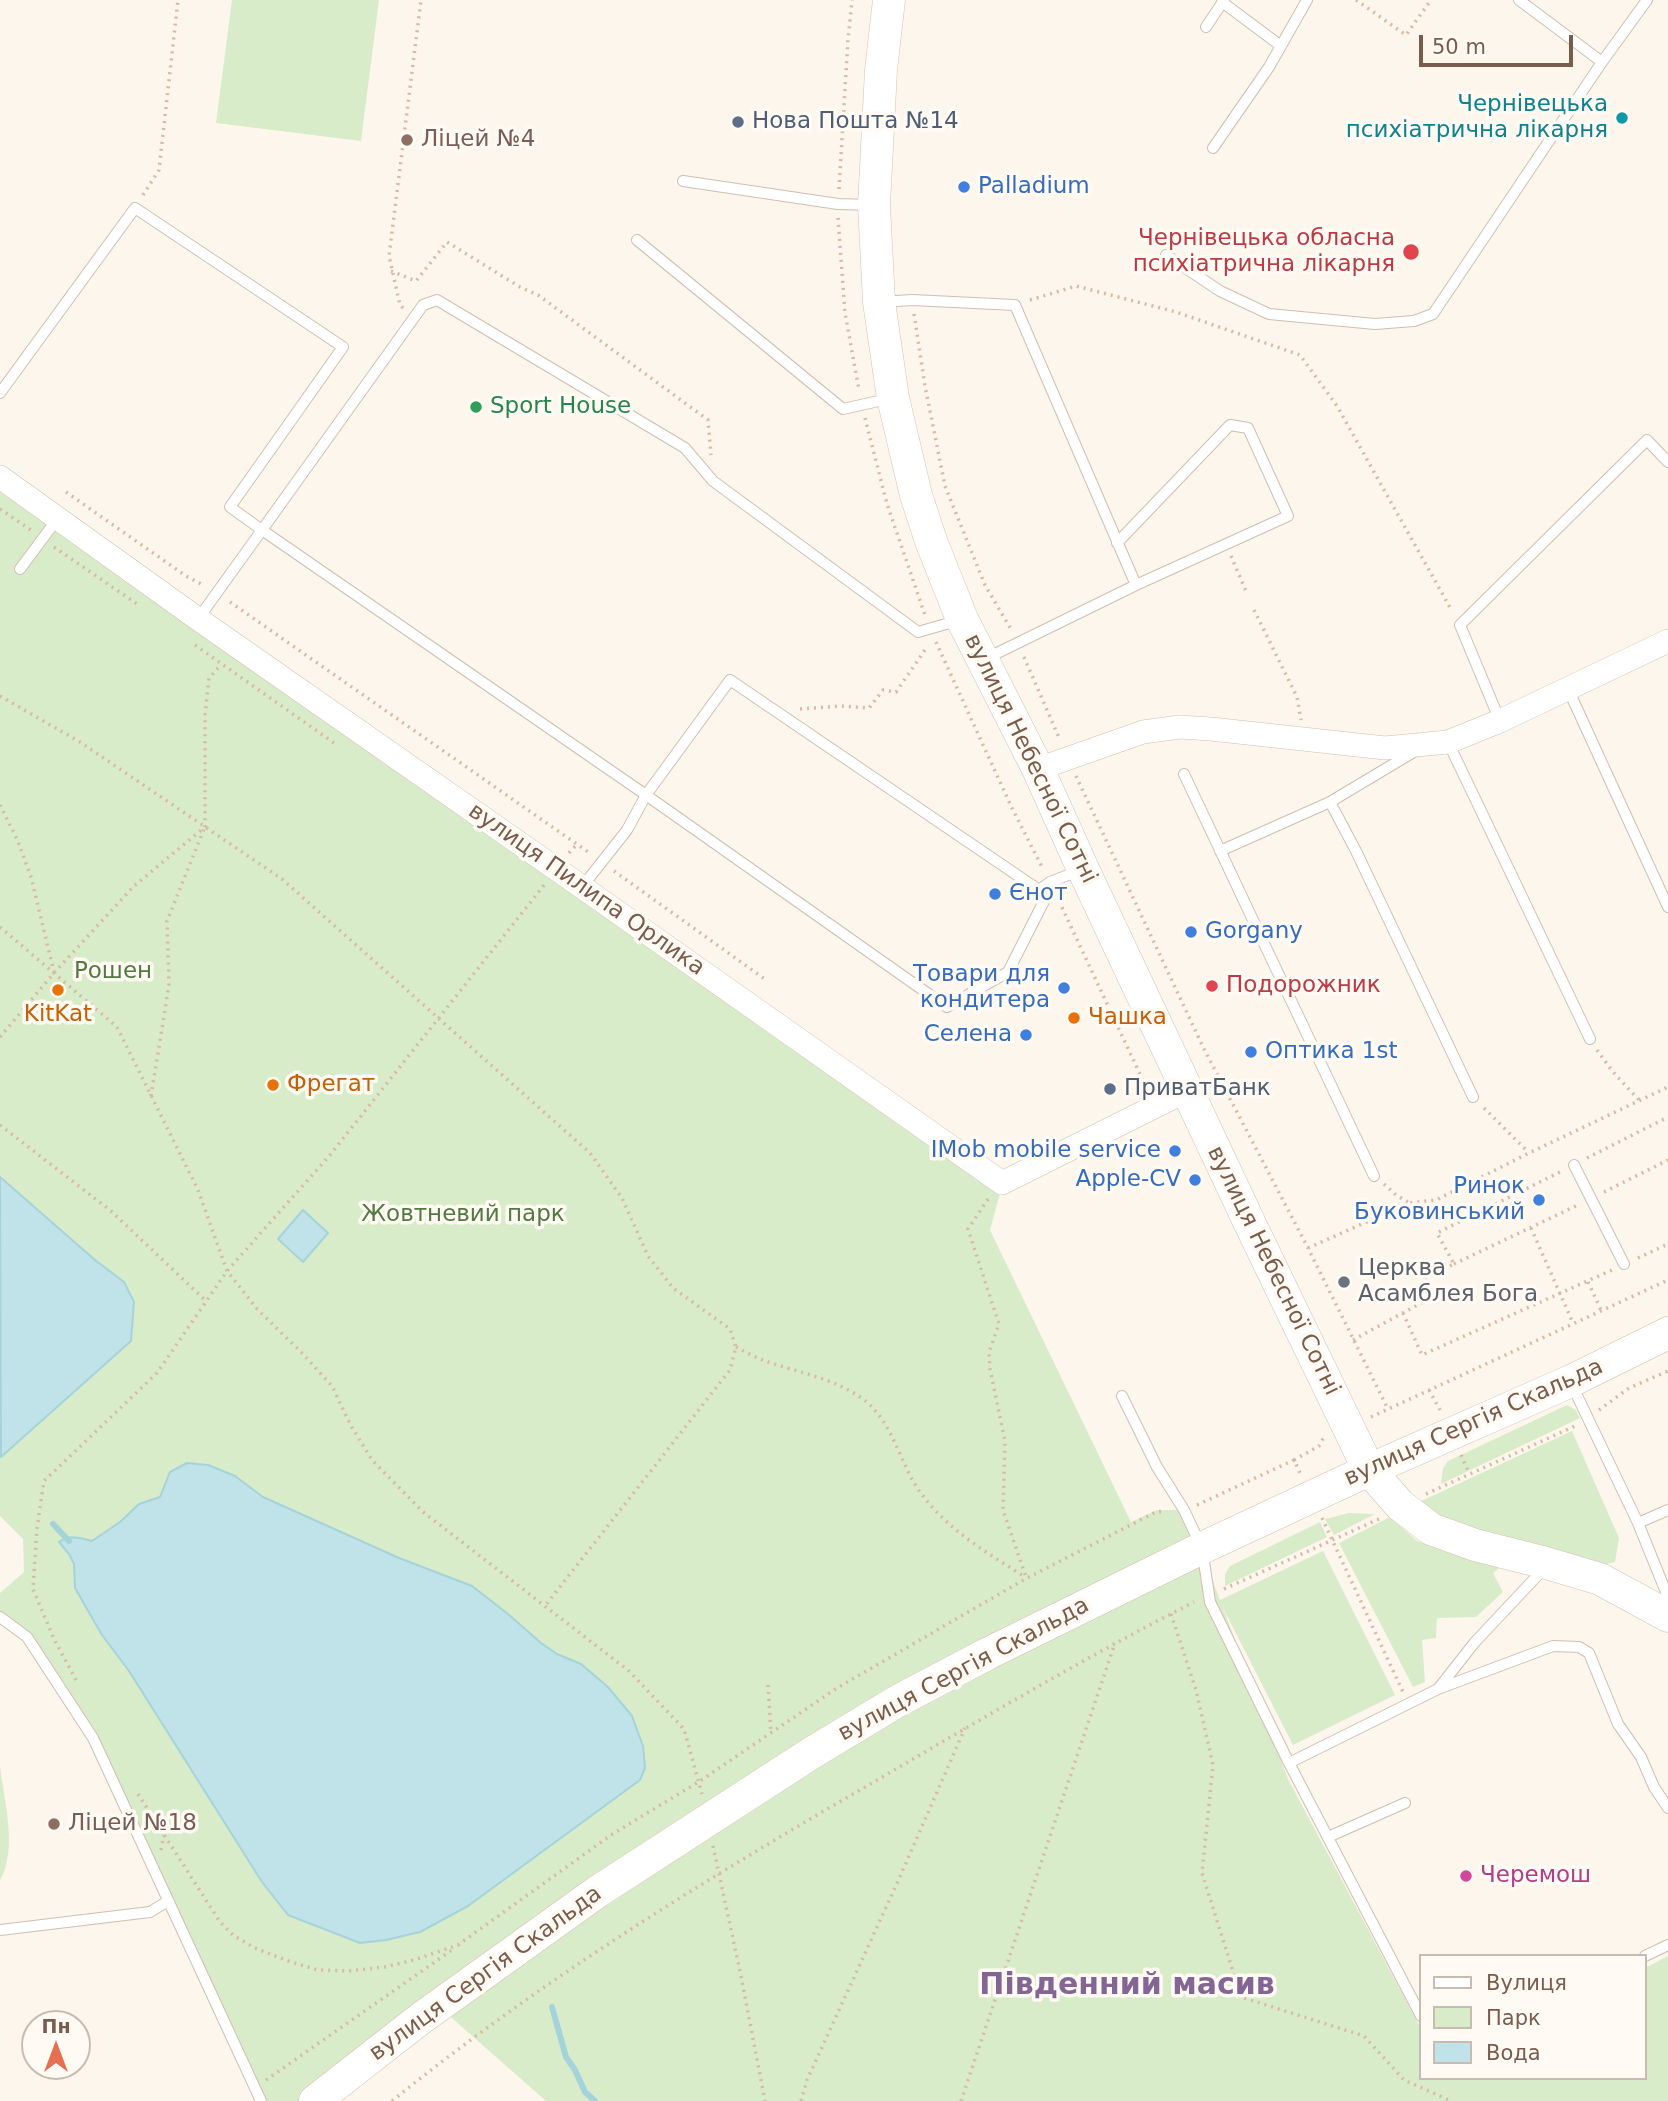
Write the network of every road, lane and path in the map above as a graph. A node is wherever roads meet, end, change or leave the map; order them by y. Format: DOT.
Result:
graph roads {
  1 [pos="178,0"];
  2 [pos="421,0"];
  3 [pos="889,0"];
  4 [pos="1307,0"];
  5 [pos="1356,0"];
  6 [pos="1431,0"];
  7 [pos="1519,0"];
  8 [pos="1647,0"];
  9 [pos="1223,1"];
  10 [pos="1206,27"];
  11 [pos="1281,46"];
  12 [pos="1602,62"];
  13 [pos="1213,148"];
  14 [pos="683,181"];
  15 [pos="874,205"];
  16 [pos="135,208"];
  17 [pos="637,240"];
  18 [pos="1166,255"];
  19 [pos="391,271"];
  20 [pos="912,300"];
  21 [pos="879,302"];
  22 [pos="1015,305"];
  23 [pos="414,316"];
  24 [pos="0,393"];
  25 [pos="892,398"];
  26 [pos="1668,462"];
  27 [pos="0,478"];
  28 [pos="713,481"];
  29 [pos="66,492"];
  30 [pos="58,518"];
  31 [pos="262,530"];
  32 [pos="1118,543"];
  33 [pos="1226,544"];
  34 [pos="20,569"];
  35 [pos="1136,585"];
  36 [pos="1246,591"];
  37 [pos="218,593"];
  38 [pos="1254,610"];
  39 [pos="198,620"];
  40 [pos="962,620"];
  41 [pos="1460,625"];
  42 [pos="934,637"];
  43 [pos="1668,641"];
  44 [pos="1018,643"];
  45 [pos="982,660"];
  46 [pos="220,665"];
  47 [pos="1568,689"];
  48 [pos="0,696"];
  49 [pos="777,711"];
  50 [pos="1500,721"];
  51 [pos="1301,739"];
  52 [pos="1437,744"];
  53 [pos="1068,758"];
  54 [pos="1038,769"];
  55 [pos="1184,774"];
  56 [pos="646,795"];
  57 [pos="1330,802"];
  58 [pos="0,805"];
  59 [pos="205,827"];
  60 [pos="577,844"];
  61 [pos="1220,851"];
  62 [pos="601,861"];
  63 [pos="556,869"];
  64 [pos="1083,869"];
  65 [pos="582,887"];
  66 [pos="1040,890"];
  67 [pos="1668,907"];
  68 [pos="0,927"];
  69 [pos="54,973"];
  70 [pos="766,979"];
  71 [pos="437,1019"];
  72 [pos="0,1037"];
  73 [pos="1590,1039"];
  74 [pos="1668,1087"];
  75 [pos="1188,1090"];
  76 [pos="151,1097"];
  77 [pos="1473,1097"];
  78 [pos="1640,1101"];
  79 [pos="1668,1117"];
  80 [pos="0,1125"];
  81 [pos="1529,1153"];
  82 [pos="1668,1160"];
  83 [pos="1574,1165"];
  84 [pos="1374,1176"];
  85 [pos="1592,1198"];
  86 [pos="988,1199"];
  87 [pos="1409,1203"];
  88 [pos="1531,1228"];
  89 [pos="1668,1244"];
  90 [pos="1308,1248"];
  91 [pos="1454,1264"];
  92 [pos="1624,1265"];
  93 [pos="227,1271"];
  94 [pos="1668,1280"];
  95 [pos="1588,1282"];
  96 [pos="1560,1294"];
  97 [pos="206,1301"];
  98 [pos="1601,1310"];
  99 [pos="1403,1313"];
  100 [pos="1573,1323"];
  101 [pos="1668,1333"];
  102 [pos="1353,1340"];
  103 [pos="736,1347"];
  104 [pos="1570,1381"];
  105 [pos="1122,1396"];
  106 [pos="1388,1409"];
  107 [pos="1348,1427"];
  108 [pos="1369,1470"];
  109 [pos="1312,1498"];
  110 [pos="1184,1510"];
  111 [pos="1668,1510"];
  112 [pos="1638,1523"];
  113 [pos="1202,1548"];
  114 [pos="1546,1563"];
  115 [pos="1027,1578"];
  116 [pos="1668,1597"];
  117 [pos="545,1606"];
  118 [pos="1668,1616"];
  119 [pos="0,1617"];
  120 [pos="1115,1643"];
  121 [pos="768,1685"];
  122 [pos="80,1688"];
  123 [pos="1438,1689"];
  124 [pos="1409,1704"];
  125 [pos="965,1728"];
  126 [pos="771,1733"];
  127 [pos="1289,1763"];
  128 [pos="700,1781"];
  129 [pos="132,1786"];
  130 [pos="1405,1803"];
  131 [pos="1668,1808"];
  132 [pos="1328,1837"];
  133 [pos="719,1874"];
  134 [pos="168,1901"];
  135 [pos="0,1930"];
  136 [pos="458,1945"];
  137 [pos="1668,1945"];
  138 [pos="1647,1955"];
  139 [pos="1420,2014"];
  140 [pos="255,2088"];
  141 [pos="323,2099"];
  142 [pos="261,2101"];
  143 [pos="392,2101"];
  144 [pos="765,2101"];
  145 [pos="801,2101"];
  146 [pos="961,2101"];
  147 [pos="1451,2101"];
  1 -- 16 [label="path"];
  2 -- 19 [label="path"];
  3 -- 15 [label="street, вулиця Небесної Сотні"];
  4 -- 11 [label="lane"];
  5 -- 6 [label="path"];
  7 -- 12 [label="lane"];
  8 -- 12 [label="lane"];
  9 -- 10 [label="lane"];
  9 -- 11 [label="lane"];
  11 -- 13 [label="lane"];
  12 -- 18 [label="lane"];
  14 -- 15 [label="lane"];
  15 -- 21 [label="street, вулиця Небесної Сотні"];
  16 -- 24 [label="lane"];
  16 -- 31 [label="lane"];
  17 -- 25 [label="lane"];
  19 -- 23 [label="path"];
  19 -- 28 [label="path"];
  20 -- 21 [label="lane"];
  20 -- 22 [label="lane"];
  20 -- 44 [label="path"];
  21 -- 25 [label="street, вулиця Небесної Сотні"];
  22 -- 32 [label="lane"];
  22 -- 41 [label="path"];
  23 -- 28 [label="lane"];
  23 -- 31 [label="lane"];
  25 -- 40 [label="street, вулиця Небесної Сотні"];
  26 -- 41 [label="lane"];
  27 -- 30 [label="street, вулиця Пилипа Орлика"];
  28 -- 40 [label="lane"];
  29 -- 37 [label="path"];
  30 -- 34 [label="lane"];
  30 -- 39 [label="street, вулиця Пилипа Орлика"];
  31 -- 37 [label="lane"];
  31 -- 56 [label="lane"];
  32 -- 33 [label="lane"];
  32 -- 35 [label="lane"];
  33 -- 35 [label="lane"];
  33 -- 36 [label="path"];
  35 -- 44 [label="lane"];
  37 -- 39 [label="lane"];
  37 -- 60 [label="path"];
  38 -- 51 [label="path"];
  39 -- 63 [label="street, вулиця Пилипа Орлика"];
  40 -- 45 [label="street, вулиця Небесної Сотні"];
  41 -- 50 [label="lane"];
  42 -- 49 [label="path"];
  43 -- 47 [label="street"];
  44 -- 45 [label="lane"];
  44 -- 53 [label="path"];
  45 -- 54 [label="street, вулиця Небесної Сотні"];
  46 -- 59 [label="path"];
  47 -- 50 [label="street"];
  47 -- 67 [label="lane"];
  48 -- 59 [label="path"];
  49 -- 56 [label="lane"];
  49 -- 66 [label="lane"];
  50 -- 52 [label="street"];
  51 -- 52 [label="street"];
  51 -- 53 [label="street"];
  52 -- 57 [label="lane"];
  52 -- 73 [label="lane"];
  53 -- 54 [label="street"];
  53 -- 90 [label="path"];
  54 -- 64 [label="street, вулиця Небесної Сотні"];
  55 -- 61 [label="lane"];
  56 -- 62 [label="lane"];
  56 -- 66 [label="lane"];
  57 -- 61 [label="lane"];
  57 -- 77 [label="lane"];
  58 -- 69 [label="path"];
  59 -- 69 [label="path"];
  59 -- 71 [label="path"];
  59 -- 76 [label="path"];
  60 -- 62 [label="path"];
  60 -- 63 [label="path"];
  61 -- 84 [label="lane"];
  62 -- 65 [label="lane"];
  62 -- 70 [label="path"];
  63 -- 65 [label="street, вулиця Пилипа Орлика"];
  63 -- 71 [label="path"];
  64 -- 66 [label="lane"];
  64 -- 75 [label="street, вулиця Небесної Сотні"];
  65 -- 75 [label="street, вулиця Пилипа Орлика"];
  68 -- 69 [label="path"];
  69 -- 72 [label="path"];
  69 -- 76 [label="path"];
  71 -- 93 [label="path"];
  71 -- 103 [label="path"];
  73 -- 78 [label="path"];
  74 -- 78 [label="path"];
  75 -- 107 [label="street, вулиця Небесної Сотні"];
  76 -- 93 [label="path"];
  77 -- 81 [label="path"];
  78 -- 81 [label="path"];
  79 -- 83 [label="path"];
  80 -- 97 [label="path"];
  81 -- 87 [label="path"];
  82 -- 85 [label="path"];
  83 -- 85 [label="lane"];
  83 -- 91 [label="path"];
  84 -- 87 [label="path"];
  85 -- 88 [label="path"];
  85 -- 92 [label="lane"];
  86 -- 115 [label="path"];
  87 -- 90 [label="path"];
  88 -- 91 [label="path"];
  88 -- 96 [label="path"];
  89 -- 92 [label="path"];
  90 -- 102 [label="path"];
  91 -- 99 [label="path"];
  92 -- 95 [label="path"];
  93 -- 97 [label="path"];
  93 -- 117 [label="path"];
  94 -- 98 [label="path"];
  95 -- 96 [label="path"];
  95 -- 98 [label="path"];
  96 -- 99 [label="path"];
  96 -- 100 [label="path"];
  97 -- 122 [label="path"];
  98 -- 100 [label="path"];
  99 -- 102 [label="path"];
  100 -- 106 [label="path"];
  101 -- 104 [label="street, вулиця Сергія Скальда"];
  102 -- 106 [label="path"];
  103 -- 115 [label="path"];
  103 -- 117 [label="path"];
  104 -- 108 [label="street, вулиця Сергія Скальда"];
  104 -- 112 [label="lane"];
  105 -- 110 [label="lane"];
  106 -- 107 [label="path"];
  107 -- 108 [label="street, вулиця Небесної Сотні"];
  108 -- 109 [label="street, вулиця Сергія Скальда"];
  108 -- 114 [label="street, вулиця Небесної Сотні"];
  109 -- 110 [label="path"];
  109 -- 113 [label="street, вулиця Сергія Скальда"];
  109 -- 124 [label="path"];
  110 -- 113 [label="lane"];
  110 -- 115 [label="path"];
  111 -- 112 [label="lane"];
  112 -- 116 [label="lane"];
  113 -- 127 [label="lane"];
  113 -- 141 [label="street, вулиця Сергія Скальда"];
  114 -- 118 [label="street, вулиця Небесної Сотні"];
  114 -- 123 [label="lane"];
  115 -- 126 [label="path"];
  117 -- 128 [label="path"];
  119 -- 134 [label="lane"];
  120 -- 125 [label="path"];
  120 -- 146 [label="path"];
  120 -- 147 [label="path"];
  121 -- 126 [label="path"];
  123 -- 124 [label="lane"];
  123 -- 131 [label="lane"];
  124 -- 127 [label="lane"];
  125 -- 133 [label="path"];
  125 -- 145 [label="path"];
  126 -- 128 [label="path"];
  127 -- 132 [label="lane"];
  128 -- 136 [label="path"];
  129 -- 136 [label="path"];
  130 -- 132 [label="lane"];
  132 -- 139 [label="lane"];
  133 -- 143 [label="path"];
  133 -- 144 [label="path"];
  134 -- 135 [label="lane"];
  134 -- 140 [label="lane"];
  136 -- 140 [label="path"];
  137 -- 138 [label="lane"];
  140 -- 142 [label="lane"];
}
